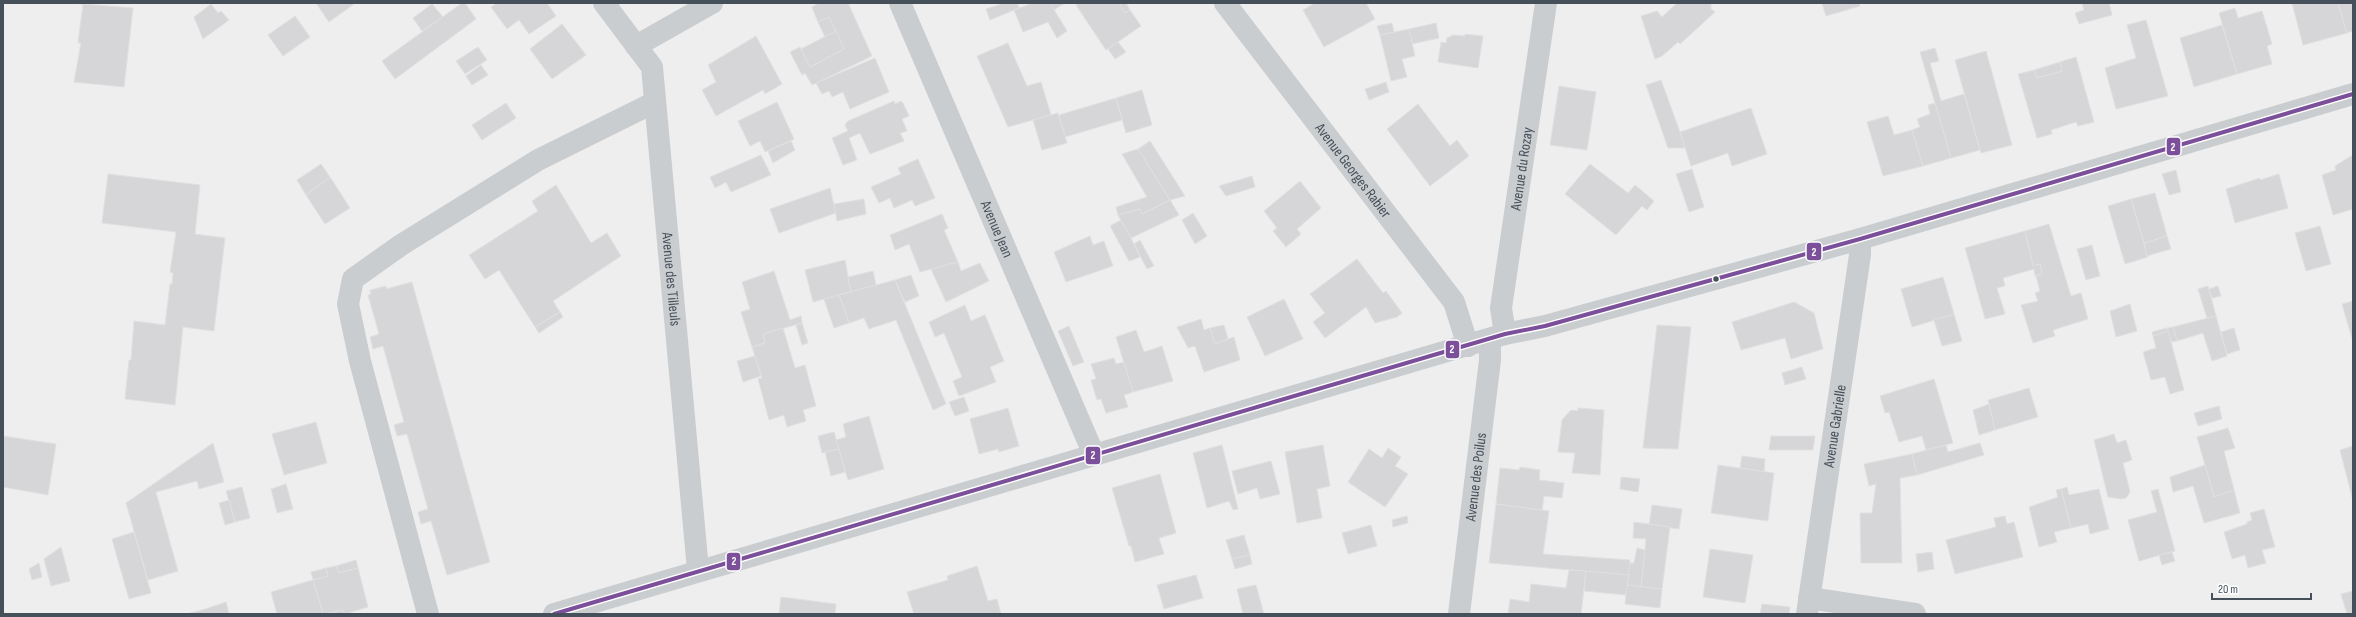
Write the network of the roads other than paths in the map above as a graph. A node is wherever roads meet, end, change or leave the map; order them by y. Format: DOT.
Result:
graph roads {
  1 [pos="604,3"];
  2 [pos="712,3"];
  3 [pos="900,3"];
  4 [pos="1225,3"];
  5 [pos="1546,3"];
  6 [pos="636,46"];
  7 [pos="2353,94"];
  8 [pos="655,102"];
  9 [pos="1860,239"];
  10 [pos="1498,337"];
  11 [pos="1468,346"];
  12 [pos="1094,455"];
  13 [pos="698,570"];
  14 [pos="1808,606"];
  15 [pos="558,613"];
  16 [pos="428,614"];
  17 [pos="1459,614"];
  18 [pos="1915,614"];
  1 -- 6 [label="street, Avenue des Tilleuls"];
  2 -- 6 [label="street"];
  3 -- 12 [label="street, Avenue Jean"];
  4 -- 11 [label="street, Avenue Georges Rabier"];
  5 -- 10 [label="street, Avenue du Rozay"];
  6 -- 8 [label="street, Avenue des Tilleuls"];
  7 -- 9 [label="street"];
  8 -- 13 [label="street, Avenue des Tilleuls"];
  8 -- 16 [label="street"];
  9 -- 10 [label="street"];
  9 -- 14 [label="street, Avenue Gabrielle"];
  10 -- 11 [label="street"];
  10 -- 17 [label="street, Avenue des Poilus"];
  11 -- 12 [label="street"];
  12 -- 13 [label="street"];
  13 -- 15 [label="street"];
  14 -- 18 [label="street"];
}
